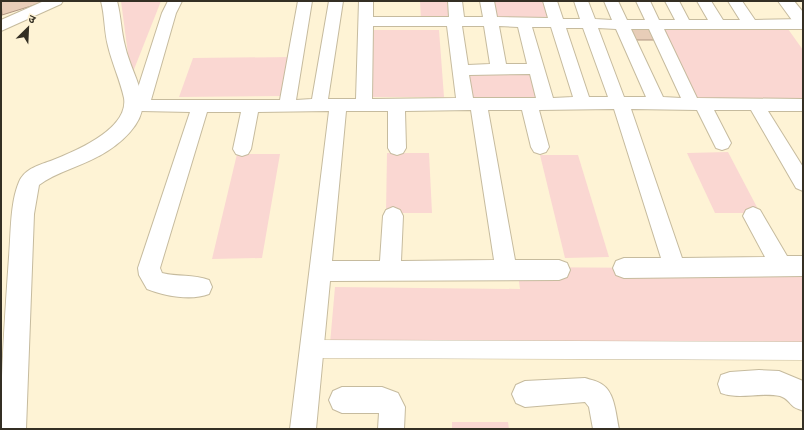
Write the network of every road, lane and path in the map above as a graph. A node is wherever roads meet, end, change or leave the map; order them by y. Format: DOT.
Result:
graph roads {
  1 [pos="56,1"];
  2 [pos="109,1"];
  3 [pos="174,1"];
  4 [pos="305,1"];
  5 [pos="336,1"];
  6 [pos="366,1"];
  7 [pos="455,1"];
  8 [pos="487,1"];
  9 [pos="550,1"];
  10 [pos="581,1"];
  11 [pos="611,1"];
  12 [pos="643,1"];
  13 [pos="672,1"];
  14 [pos="704,1"];
  15 [pos="735,1"];
  16 [pos="786,1"];
  17 [pos="456,21"];
  18 [pos="365,22"];
  19 [pos="490,22"];
  20 [pos="524,23"];
  21 [pos="589,23"];
  22 [pos="803,23"];
  23 [pos="558,24"];
  24 [pos="621,24"];
  25 [pos="684,24"];
  26 [pos="718,24"];
  27 [pos="750,24"];
  28 [pos="654,25"];
  29 [pos="1,26"];
  30 [pos="537,69"];
  31 [pos="460,70"];
  32 [pos="499,70"];
  33 [pos="137,102"];
  34 [pos="538,103"];
  35 [pos="583,103"];
  36 [pos="619,103"];
  37 [pos="657,103"];
  38 [pos="396,104"];
  39 [pos="471,104"];
  40 [pos="698,104"];
  41 [pos="328,105"];
  42 [pos="364,105"];
  43 [pos="756,105"];
  44 [pos="803,105"];
  45 [pos="200,106"];
  46 [pos="251,106"];
  47 [pos="287,106"];
  48 [pos="722,143"];
  49 [pos="540,147"];
  50 [pos="397,148"];
  51 [pos="242,149"];
  52 [pos="803,183"];
  53 [pos="393,216"];
  54 [pos="753,216"];
  55 [pos="780,266"];
  56 [pos="803,266"];
  57 [pos="675,267"];
  58 [pos="624,268"];
  59 [pos="390,270"];
  60 [pos="506,270"];
  61 [pos="559,270"];
  62 [pos="320,271"];
  63 [pos="201,288"];
  64 [pos="311,349"];
  65 [pos="803,351"];
  66 [pos="730,384"];
  67 [pos="525,394"];
  68 [pos="803,398"];
  69 [pos="342,400"];
  70 [pos="12,429"];
  71 [pos="303,429"];
  72 [pos="392,429"];
  73 [pos="606,429"];
  1 -- 29 [label="street"];
  2 -- 33 [label="street"];
  3 -- 33 [label="street"];
  4 -- 47 [label="street"];
  5 -- 41 [label="street"];
  6 -- 18 [label="street"];
  7 -- 17 [label="street"];
  8 -- 19 [label="street"];
  9 -- 23 [label="street"];
  10 -- 21 [label="street"];
  11 -- 24 [label="street"];
  12 -- 28 [label="street"];
  13 -- 25 [label="street"];
  14 -- 26 [label="street"];
  15 -- 27 [label="street"];
  16 -- 22 [label="street"];
  17 -- 18 [label="street"];
  17 -- 19 [label="street"];
  17 -- 31 [label="street"];
  18 -- 42 [label="street"];
  19 -- 20 [label="street"];
  19 -- 32 [label="street"];
  20 -- 23 [label="street"];
  20 -- 30 [label="street"];
  21 -- 23 [label="street"];
  21 -- 24 [label="street"];
  21 -- 36 [label="street"];
  22 -- 27 [label="street"];
  23 -- 35 [label="street"];
  24 -- 28 [label="street"];
  24 -- 37 [label="street"];
  25 -- 26 [label="street"];
  25 -- 28 [label="street"];
  26 -- 27 [label="street"];
  28 -- 40 [label="street"];
  30 -- 32 [label="street"];
  30 -- 34 [label="street"];
  31 -- 32 [label="street"];
  31 -- 39 [label="street"];
  33 -- 45 [label="street"];
  33 -- 70 [label="street"];
  34 -- 35 [label="street"];
  34 -- 39 [label="street"];
  34 -- 49 [label="street"];
  35 -- 36 [label="street"];
  36 -- 37 [label="street"];
  36 -- 57 [label="street"];
  37 -- 40 [label="street"];
  38 -- 39 [label="street"];
  38 -- 42 [label="street"];
  38 -- 50 [label="street"];
  39 -- 60 [label="street"];
  40 -- 43 [label="street"];
  40 -- 48 [label="street"];
  41 -- 42 [label="street"];
  41 -- 47 [label="street"];
  41 -- 62 [label="street"];
  43 -- 44 [label="street"];
  43 -- 52 [label="street"];
  45 -- 46 [label="street"];
  45 -- 63 [label="street"];
  46 -- 47 [label="street"];
  46 -- 51 [label="street"];
  53 -- 59 [label="street"];
  54 -- 55 [label="street"];
  55 -- 56 [label="street"];
  55 -- 57 [label="street"];
  57 -- 58 [label="street"];
  59 -- 60 [label="street"];
  59 -- 62 [label="street"];
  60 -- 61 [label="street"];
  62 -- 64 [label="street"];
  64 -- 65 [label="street"];
  64 -- 71 [label="street"];
  66 -- 68 [label="street"];
  67 -- 73 [label="street"];
  69 -- 72 [label="street"];
}
